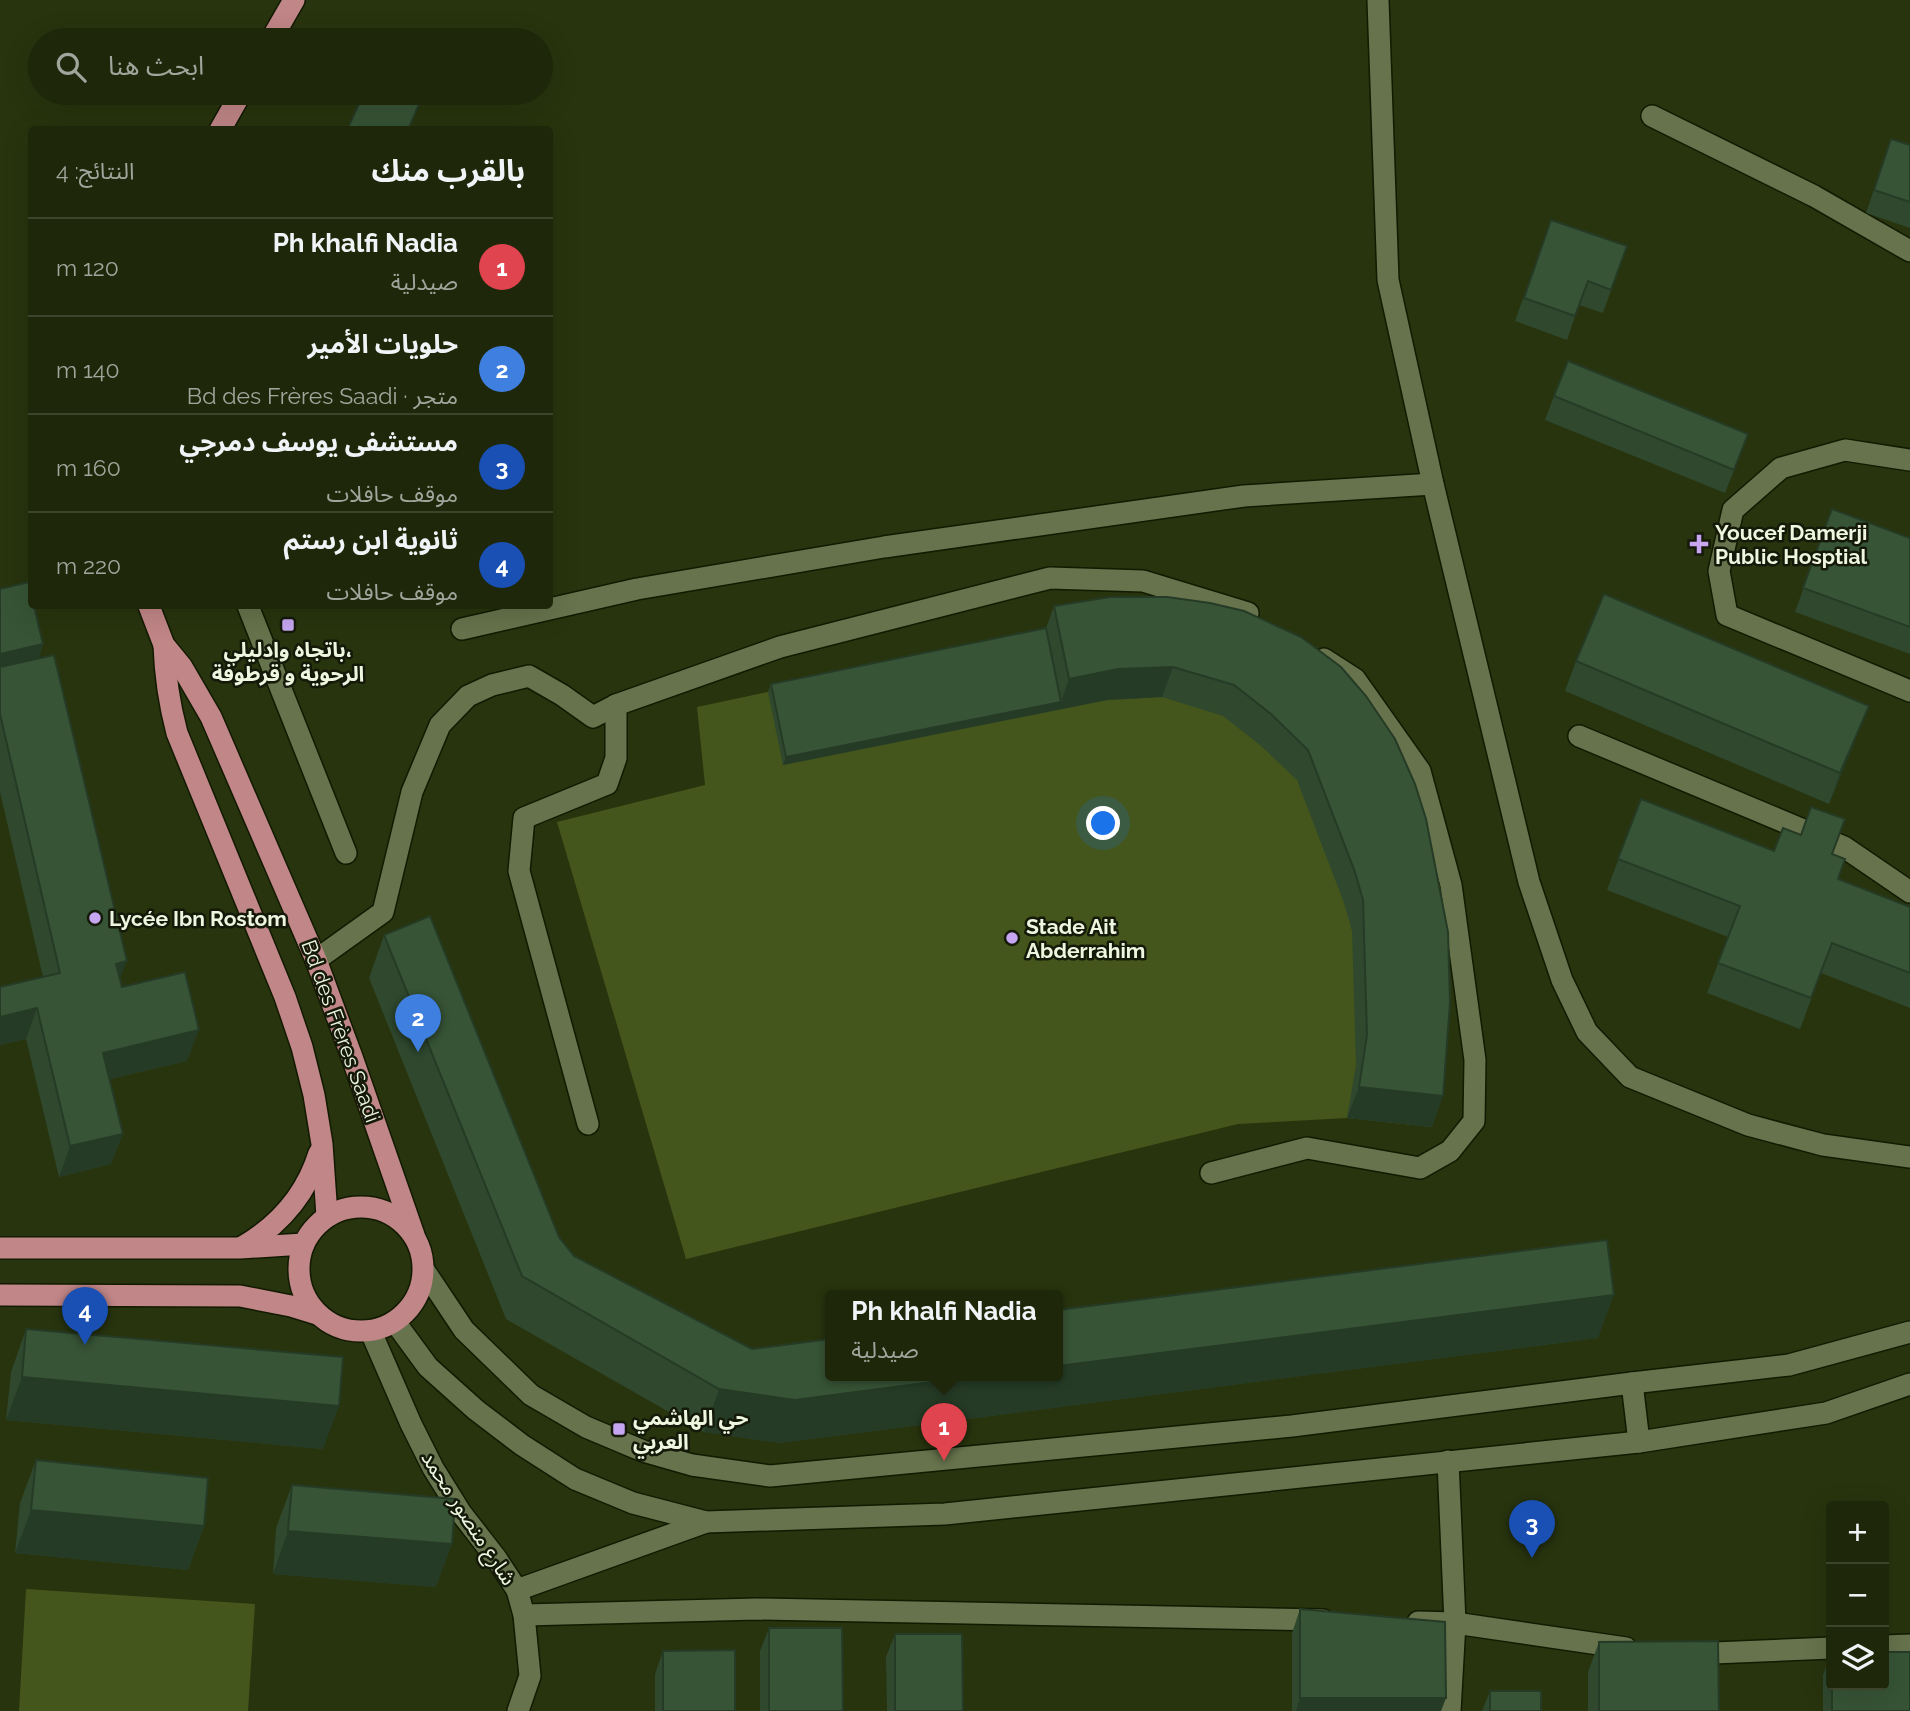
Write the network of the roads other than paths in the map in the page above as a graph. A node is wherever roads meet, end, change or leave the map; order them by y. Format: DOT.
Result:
graph roads {
  1 [pos="294,0"];
  2 [pos="1378,0"];
  3 [pos="278,28"];
  4 [pos="234,105"];
  5 [pos="1652,116"];
  6 [pos="222,126"];
  7 [pos="1910,251"];
  8 [pos="1910,460"];
  9 [pos="1433,484"];
  10 [pos="553,608"];
  11 [pos="150,609"];
  12 [pos="249,609"];
  13 [pos="550,609"];
  14 [pos="1263,622"];
  15 [pos="462,629"];
  16 [pos="164,645"];
  17 [pos="1309,650"];
  18 [pos="1910,691"];
  19 [pos="616,705"];
  20 [pos="1579,736"];
  21 [pos="346,853"];
  22 [pos="1910,892"];
  23 [pos="316,960"];
  24 [pos="588,1125"];
  25 [pos="322,1144"];
  26 [pos="1910,1157"];
  27 [pos="1211,1173"];
  28 [pos="327,1216"];
  29 [pos="414,1235"];
  30 [pos="304,1244"];
  31 [pos="0,1248"];
  32 [pos="240,1248"];
  33 [pos="424,1270"];
  34 [pos="0,1295"];
  35 [pos="317,1314"];
  36 [pos="395,1322"];
  37 [pos="371,1332"];
  38 [pos="1910,1332"];
  39 [pos="1632,1383"];
  40 [pos="1910,1384"];
  41 [pos="1639,1442"];
  42 [pos="1448,1461"];
  43 [pos="706,1522"];
  44 [pos="517,1590"];
  45 [pos="524,1615"];
  46 [pos="1343,1621"];
  47 [pos="1399,1622"];
  48 [pos="1455,1623"];
  49 [pos="1910,1645"];
  50 [pos="1889,1646"];
  51 [pos="1826,1648"];
  52 [pos="1644,1650"];
  53 [pos="1671,1654"];
  54 [pos="518,1711"];
  55 [pos="1450,1711"];
  1 -- 3 [label="main road"];
  2 -- 9 [label="street"];
  4 -- 6 [label="main road"];
  5 -- 7 [label="street"];
  8 -- 18 [label="street"];
  9 -- 10 [label="street"];
  9 -- 26 [label="street"];
  11 -- 16 [label="main road, Bd des Frères Saadi"];
  12 -- 21 [label="street"];
  13 -- 15 [label="street"];
  14 -- 19 [label="street"];
  16 -- 23 [label="main road, Bd des Frères Saadi"];
  16 -- 25 [label="main road, Bd des Frères Saadi"];
  17 -- 27 [label="street"];
  19 -- 23 [label="street"];
  19 -- 24 [label="street"];
  20 -- 22 [label="street"];
  23 -- 29 [label="main road, Bd des Frères Saadi"];
  25 -- 28 [label="main road, Bd des Frères Saadi"];
  25 -- 32 [label="main road"];
  28 -- 29 [label="main road"];
  28 -- 30 [label="main road"];
  29 -- 33 [label="main road"];
  30 -- 32 [label="main road"];
  30 -- 35 [label="main road"];
  31 -- 32 [label="main road"];
  33 -- 36 [label="main road"];
  33 -- 39 [label="street"];
  34 -- 35 [label="main road"];
  35 -- 37 [label="main road"];
  36 -- 37 [label="main road"];
  36 -- 43 [label="street"];
  37 -- 44 [label="street, شارع منصور محمد"];
  38 -- 39 [label="street"];
  39 -- 41 [label="street"];
  40 -- 41 [label="street"];
  41 -- 42 [label="street"];
  42 -- 43 [label="street"];
  42 -- 48 [label="street"];
  43 -- 44 [label="street"];
  44 -- 45 [label="street, شارع منصور محمد"];
  45 -- 46 [label="street"];
  45 -- 54 [label="street, شارع منصور محمد"];
  47 -- 48 [label="street"];
  48 -- 52 [label="street"];
  48 -- 55 [label="street"];
  49 -- 50 [label="street"];
  51 -- 53 [label="street"];
}
